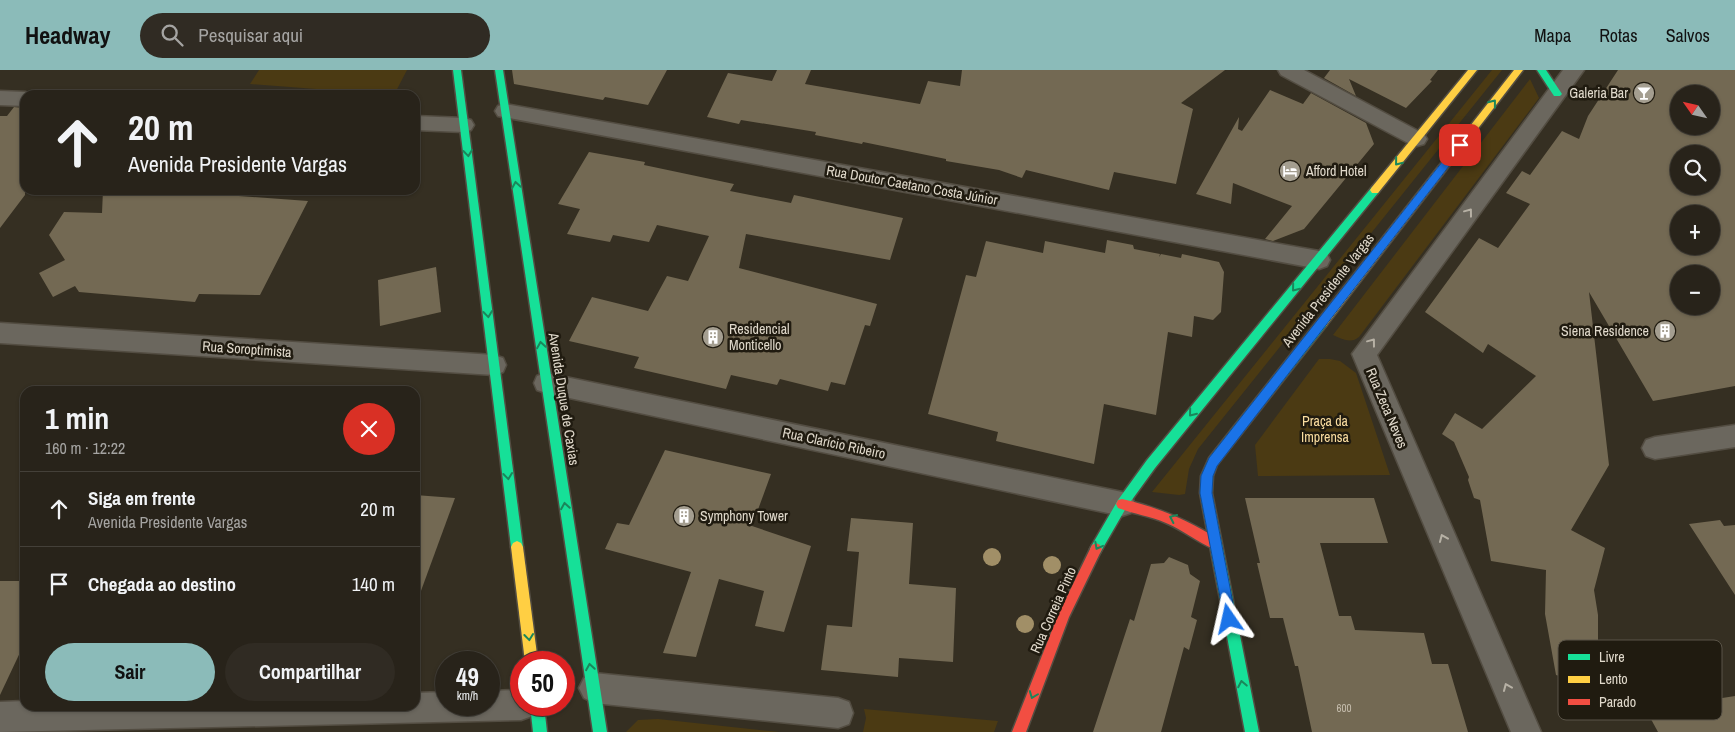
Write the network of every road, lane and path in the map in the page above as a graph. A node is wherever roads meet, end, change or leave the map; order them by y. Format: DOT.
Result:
graph roads {
  1 [pos="457,70"];
  2 [pos="499,70"];
  3 [pos="1288,70"];
  4 [pos="1474,70"];
  5 [pos="1519,70"];
  6 [pos="1541,70"];
  7 [pos="1574,70"];
  8 [pos="1556,94"];
  9 [pos="0,98"];
  10 [pos="20,99"];
  11 [pos="505,111"];
  12 [pos="420,123"];
  13 [pos="464,125"];
  14 [pos="1417,139"];
  15 [pos="1318,260"];
  16 [pos="0,333"];
  17 [pos="494,365"];
  18 [pos="546,383"];
  19 [pos="1735,436"];
  20 [pos="1655,448"];
  21 [pos="1122,504"];
  22 [pos="1214,543"];
  23 [pos="531,651"];
  24 [pos="594,688"];
  25 [pos="510,705"];
  26 [pos="420,707"];
  27 [pos="260,711"];
  28 [pos="838,713"];
  29 [pos="538,716"];
  30 [pos="0,717"];
  31 [pos="540,732"];
  32 [pos="600,732"];
  33 [pos="1019,732"];
  34 [pos="1252,732"];
  35 [pos="1526,732"];
  1 -- 13 [label="main road"];
  2 -- 11 [label="main road, Avenida Duque de Caxias"];
  3 -- 14 [label="street"];
  4 -- 14 [label="main road, Avenida Presidente Vargas"];
  22 -- 5 [label="main road, Avenida Presidente Vargas, one-way"];
  6 -- 8 [label="main road"];
  7 -- 8 [label="street, Rua Zeca Neves"];
  35 -- 8 [label="street, Rua Zeca Neves, one-way"];
  9 -- 10 [label="street"];
  11 -- 15 [label="street, Rua Doutor Caetano Costa Júnior"];
  18 -- 11 [label="main road, Avenida Duque de Caxias, one-way"];
  12 -- 13 [label="street"];
  13 -- 17 [label="main road, one-way"];
  14 -- 15 [label="main road, Avenida Presidente Vargas, one-way"];
  15 -- 21 [label="main road, Avenida Presidente Vargas, one-way"];
  16 -- 17 [label="street, Rua Soroptimista"];
  17 -- 23 [label="main road, one-way"];
  18 -- 21 [label="street, Rua Clarício Ribeiro"];
  24 -- 18 [label="main road, Avenida Duque de Caxias, one-way"];
  19 -- 20 [label="street"];
  22 -- 21 [label="main road, one-way"];
  21 -- 33 [label="main road, Rua Correia Pinto, one-way"];
  34 -- 22 [label="main road, Avenida Presidente Vargas, one-way"];
  24 -- 28 [label="street"];
  24 -- 32 [label="main road, Avenida Duque de Caxias"];
  25 -- 26 [label="street"];
  27 -- 30 [label="street"];
  29 -- 31 [label="main road"];
}
